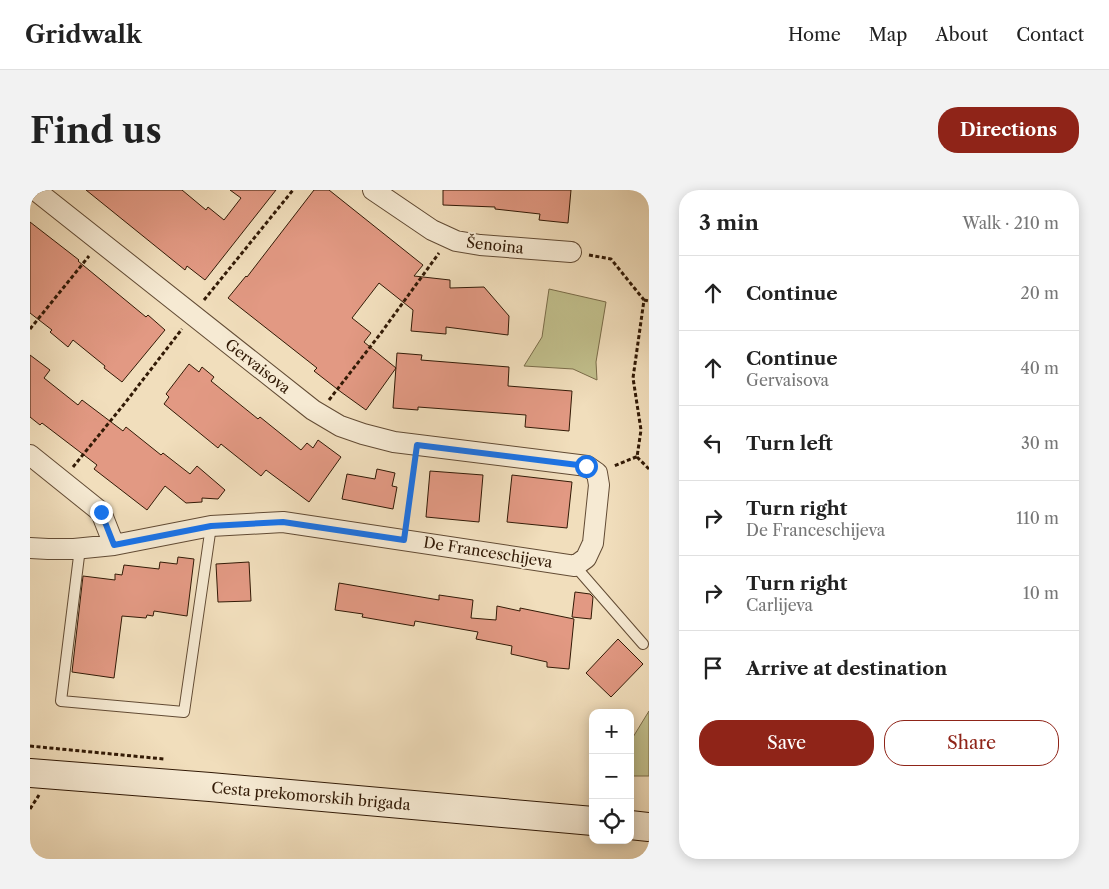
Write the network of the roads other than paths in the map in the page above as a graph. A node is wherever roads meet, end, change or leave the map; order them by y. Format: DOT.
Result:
graph roads {
  1 [pos="35,190"];
  2 [pos="373,190"];
  3 [pos="571,252"];
  4 [pos="30,455"];
  5 [pos="211,526"];
  6 [pos="114,545"];
  7 [pos="30,548"];
  8 [pos="80,548"];
  9 [pos="581,562"];
  10 [pos="643,644"];
  11 [pos="30,773"];
  12 [pos="589,821"];
  13 [pos="634,825"];
  14 [pos="649,827"];
  1 -- 9 [label="street, Gervaisova"];
  2 -- 3 [label="street, Šenoina"];
  4 -- 6 [label="street"];
  5 -- 6 [label="street, De Franceschijeva"];
  5 -- 8 [label="lane"];
  5 -- 9 [label="street, De Franceschijeva"];
  6 -- 8 [label="street, De Franceschijeva"];
  7 -- 8 [label="street, De Franceschijeva"];
  9 -- 10 [label="lane"];
  11 -- 12 [label="main road, Cesta prekomorskih brigada"];
  13 -- 14 [label="main road"];
}
